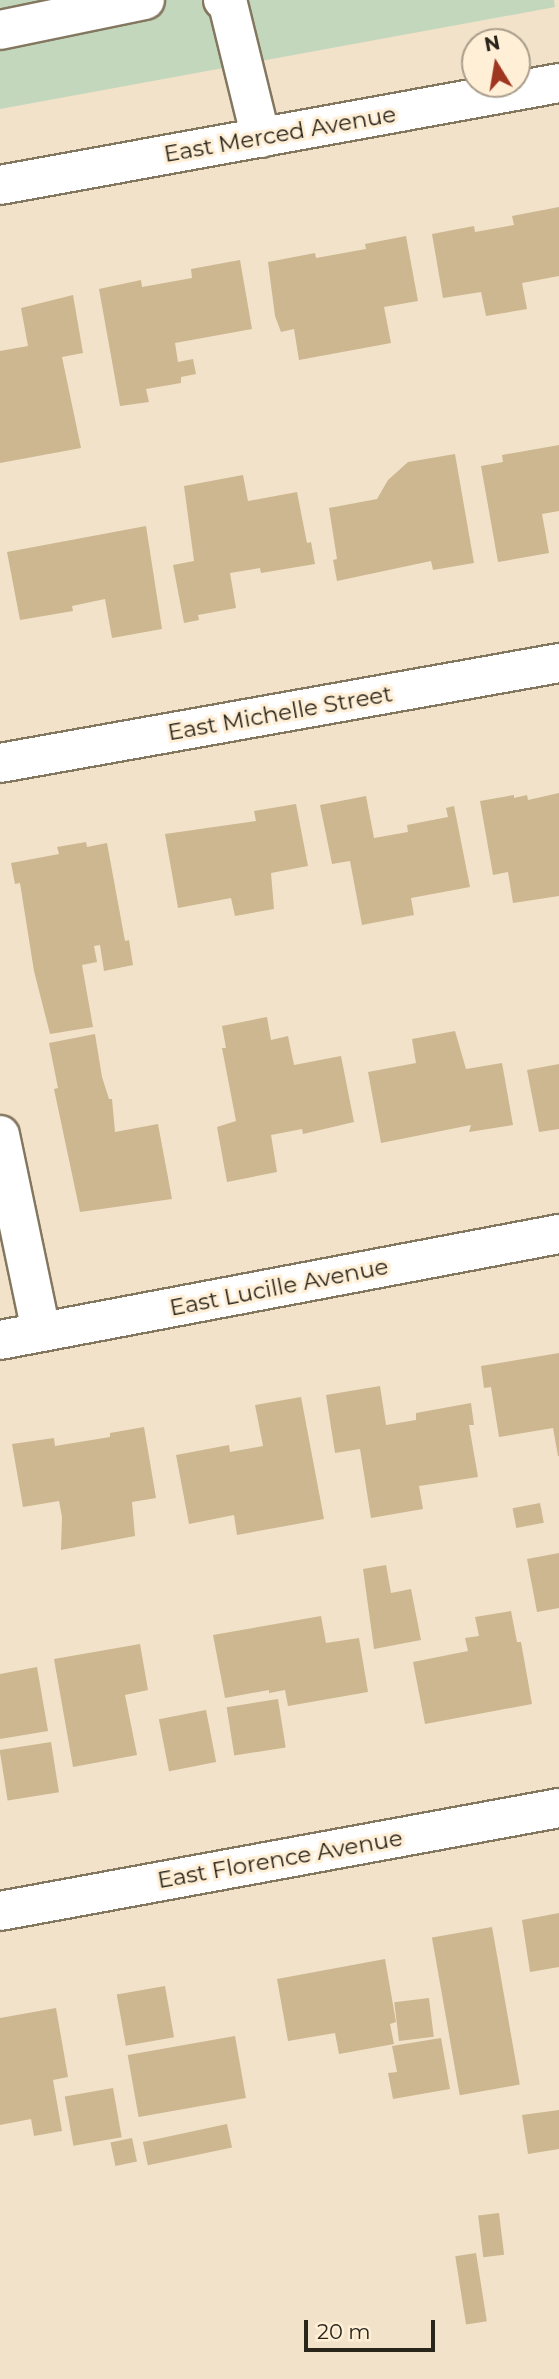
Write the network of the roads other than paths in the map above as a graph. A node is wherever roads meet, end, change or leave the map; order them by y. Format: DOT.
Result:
graph roads {
  1 [pos="145,0"];
  2 [pos="223,0"];
  3 [pos="0,30"];
  4 [pos="559,83"];
  5 [pos="261,138"];
  6 [pos="0,185"];
  7 [pos="559,663"];
  8 [pos="0,763"];
  9 [pos="0,1135"];
  10 [pos="559,1234"];
  11 [pos="41,1332"];
  12 [pos="0,1340"];
  13 [pos="559,1808"];
  14 [pos="0,1910"];
  1 -- 3 [label="street"];
  2 -- 5 [label="street"];
  4 -- 5 [label="street, East Merced Avenue"];
  5 -- 6 [label="street, East Merced Avenue"];
  7 -- 8 [label="street, East Michelle Street"];
  9 -- 11 [label="street"];
  10 -- 11 [label="street, East Lucille Avenue"];
  11 -- 12 [label="street, East Lucille Avenue"];
  13 -- 14 [label="street, East Florence Avenue"];
}
